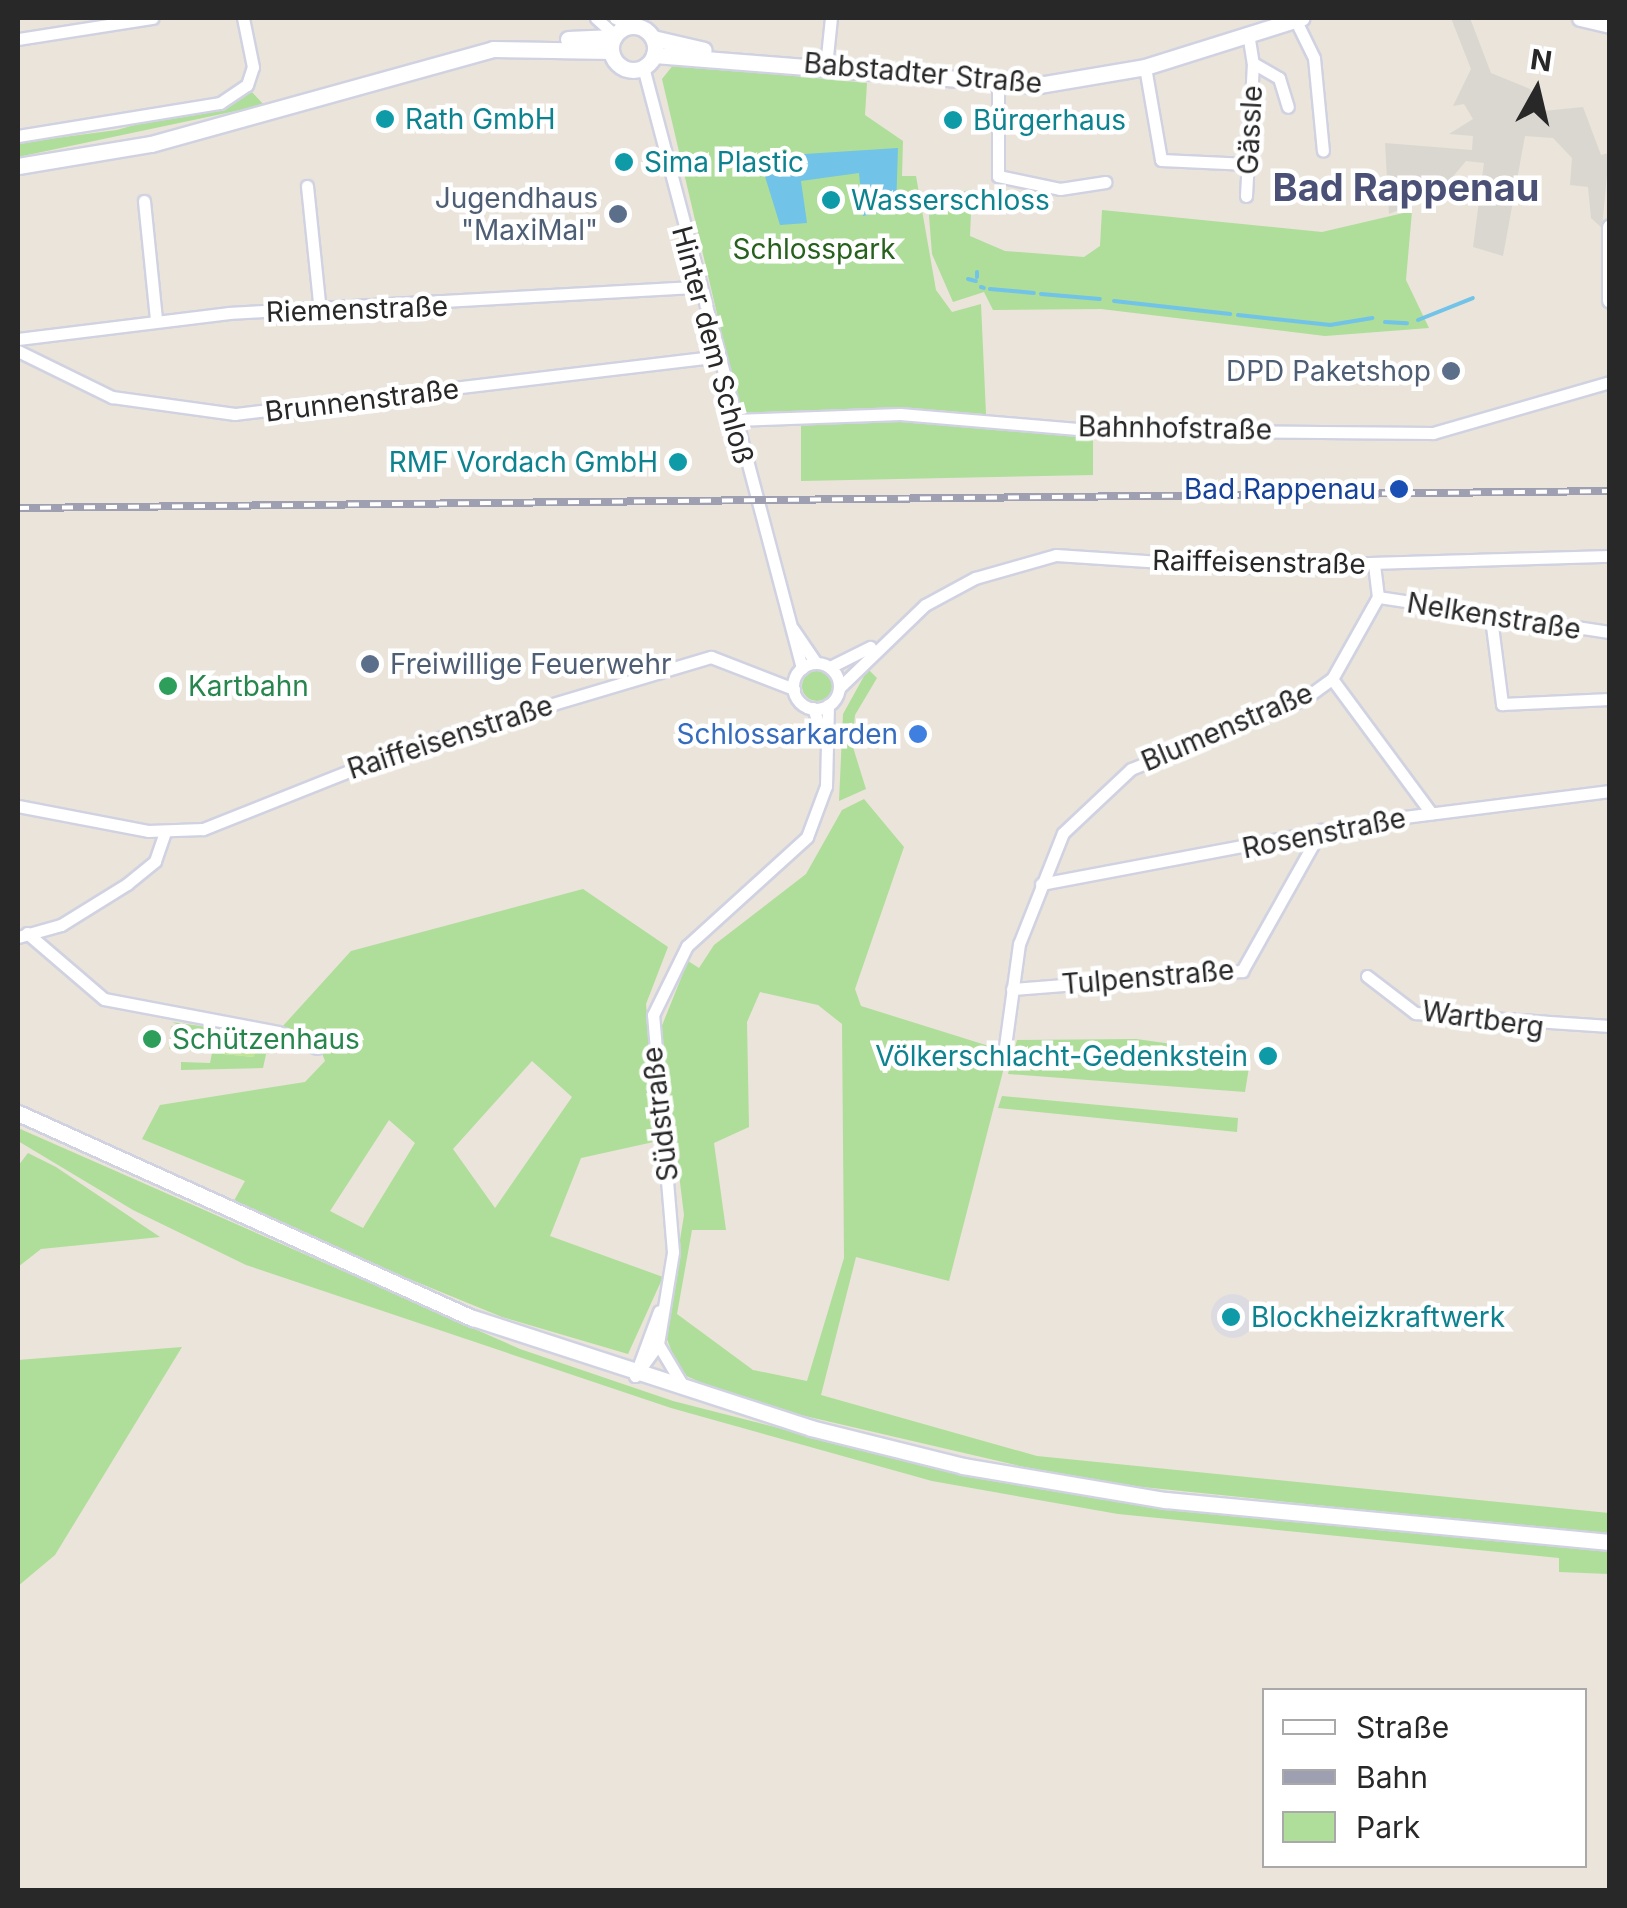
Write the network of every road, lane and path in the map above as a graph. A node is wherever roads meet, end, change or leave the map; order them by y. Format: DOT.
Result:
graph roads {
  1 [pos="152,18"];
  2 [pos="243,18"];
  3 [pos="596,18"];
  4 [pos="615,18"];
  5 [pos="831,18"];
  6 [pos="1298,18"];
  7 [pos="1586,18"];
  8 [pos="124,20"];
  9 [pos="1610,26"];
  10 [pos="1248,33"];
  11 [pos="618,37"];
  12 [pos="18,39"];
  13 [pos="650,53"];
  14 [pos="1253,63"];
  15 [pos="826,66"];
  16 [pos="1145,67"];
  17 [pos="998,84"];
  18 [pos="1288,107"];
  19 [pos="18,136"];
  20 [pos="1324,151"];
  21 [pos="1248,164"];
  22 [pos="18,166"];
  23 [pos="1105,182"];
  24 [pos="307,186"];
  25 [pos="1246,196"];
  26 [pos="144,201"];
  27 [pos="1610,227"];
  28 [pos="697,287"];
  29 [pos="1609,299"];
  30 [pos="320,312"];
  31 [pos="156,320"];
  32 [pos="18,339"];
  33 [pos="18,351"];
  34 [pos="716,357"];
  35 [pos="1610,382"];
  36 [pos="734,420"];
  37 [pos="1610,556"];
  38 [pos="1374,564"];
  39 [pos="1378,597"];
  40 [pos="1490,618"];
  41 [pos="787,621"];
  42 [pos="1610,632"];
  43 [pos="873,646"];
  44 [pos="816,663"];
  45 [pos="830,667"];
  46 [pos="802,668"];
  47 [pos="1332,679"];
  48 [pos="839,688"];
  49 [pos="794,689"];
  50 [pos="1610,699"];
  51 [pos="828,705"];
  52 [pos="812,708"];
  53 [pos="828,751"];
  54 [pos="1610,791"];
  55 [pos="18,806"];
  56 [pos="1431,813"];
  57 [pos="1321,830"];
  58 [pos="165,832"];
  59 [pos="1042,884"];
  60 [pos="22,935"];
  61 [pos="1368,976"];
  62 [pos="1012,989"];
  63 [pos="1610,1026"];
  64 [pos="1005,1046"];
  65 [pos="317,1048"];
  66 [pos="18,1113"];
  67 [pos="663,1303"];
  68 [pos="658,1344"];
  69 [pos="636,1356"];
  70 [pos="608,1366"];
  71 [pos="636,1376"];
  72 [pos="688,1392"];
  73 [pos="1610,1542"];
  1 -- 8 [label="street"];
  2 -- 19 [label="street"];
  3 -- 11 [label="street"];
  4 -- 11 [label="street"];
  5 -- 15 [label="street"];
  6 -- 10 [label="main road, Babstadter Straße"];
  6 -- 20 [label="street"];
  7 -- 9 [label="main road"];
  8 -- 12 [label="street"];
  10 -- 14 [label="street, Gässle"];
  10 -- 16 [label="main road, Babstadter Straße"];
  11 -- 13 [label="main road, Babstadter Straße"];
  11 -- 13 [label="main road, Babstadter Straße"];
  11 -- 22 [label="main road, Babstadter Straße"];
  13 -- 15 [label="main road, Babstadter Straße"];
  13 -- 28 [label="street, Hinter dem Schloß"];
  14 -- 18 [label="street, Gässle"];
  14 -- 21 [label="street, Gässle"];
  15 -- 17 [label="main road, Babstadter Straße"];
  16 -- 17 [label="main road, Babstadter Straße"];
  16 -- 21 [label="street"];
  17 -- 23 [label="street"];
  21 -- 25 [label="street, Gässle"];
  24 -- 30 [label="street"];
  26 -- 31 [label="street"];
  27 -- 29 [label="main road"];
  28 -- 30 [label="street, Riemenstraße"];
  28 -- 34 [label="street, Hinter dem Schloß"];
  30 -- 31 [label="street, Riemenstraße"];
  31 -- 32 [label="street, Riemenstraße"];
  33 -- 34 [label="street, Brunnenstraße"];
  34 -- 36 [label="street, Hinter dem Schloß"];
  35 -- 36 [label="street, Bahnhofstraße"];
  36 -- 41 [label="street, Hinter dem Schloß"];
  37 -- 38 [label="street, Raiffeisenstraße"];
  38 -- 39 [label="street"];
  38 -- 43 [label="street, Raiffeisenstraße"];
  39 -- 40 [label="street, Nelkenstraße"];
  39 -- 47 [label="street, Blumenstraße"];
  40 -- 42 [label="street, Nelkenstraße"];
  40 -- 50 [label="street"];
  41 -- 44 [label="street, Hinter dem Schloß"];
  41 -- 46 [label="street, Hinter dem Schloß"];
  43 -- 45 [label="street, Raiffeisenstraße"];
  43 -- 48 [label="street, Raiffeisenstraße"];
  44 -- 45 [label="street"];
  44 -- 46 [label="street"];
  45 -- 48 [label="street"];
  46 -- 49 [label="street"];
  47 -- 56 [label="street"];
  47 -- 59 [label="street, Blumenstraße"];
  48 -- 51 [label="street, Raiffeisenstraße"];
  49 -- 52 [label="street, Raiffeisenstraße"];
  49 -- 58 [label="street, Raiffeisenstraße"];
  51 -- 52 [label="street"];
  51 -- 53 [label="street, Südstraße"];
  52 -- 53 [label="street"];
  53 -- 67 [label="street, Südstraße"];
  54 -- 56 [label="street, Rosenstraße"];
  55 -- 58 [label="street, Raiffeisenstraße"];
  56 -- 57 [label="street, Rosenstraße"];
  57 -- 59 [label="street, Rosenstraße"];
  57 -- 62 [label="street, Tulpenstraße"];
  58 -- 60 [label="street"];
  59 -- 62 [label="street, Blumenstraße"];
  60 -- 65 [label="street"];
  61 -- 63 [label="street, Wartberg"];
  62 -- 64 [label="street, Blumenstraße"];
  66 -- 70 [label="main road"];
  67 -- 68 [label="street, Südstraße"];
  67 -- 69 [label="street, Südstraße"];
  68 -- 71 [label="street, Südstraße"];
  68 -- 72 [label="street"];
  69 -- 70 [label="street"];
  69 -- 71 [label="street, Südstraße"];
  70 -- 71 [label="main road"];
  71 -- 72 [label="main road"];
  72 -- 73 [label="main road"];
}
